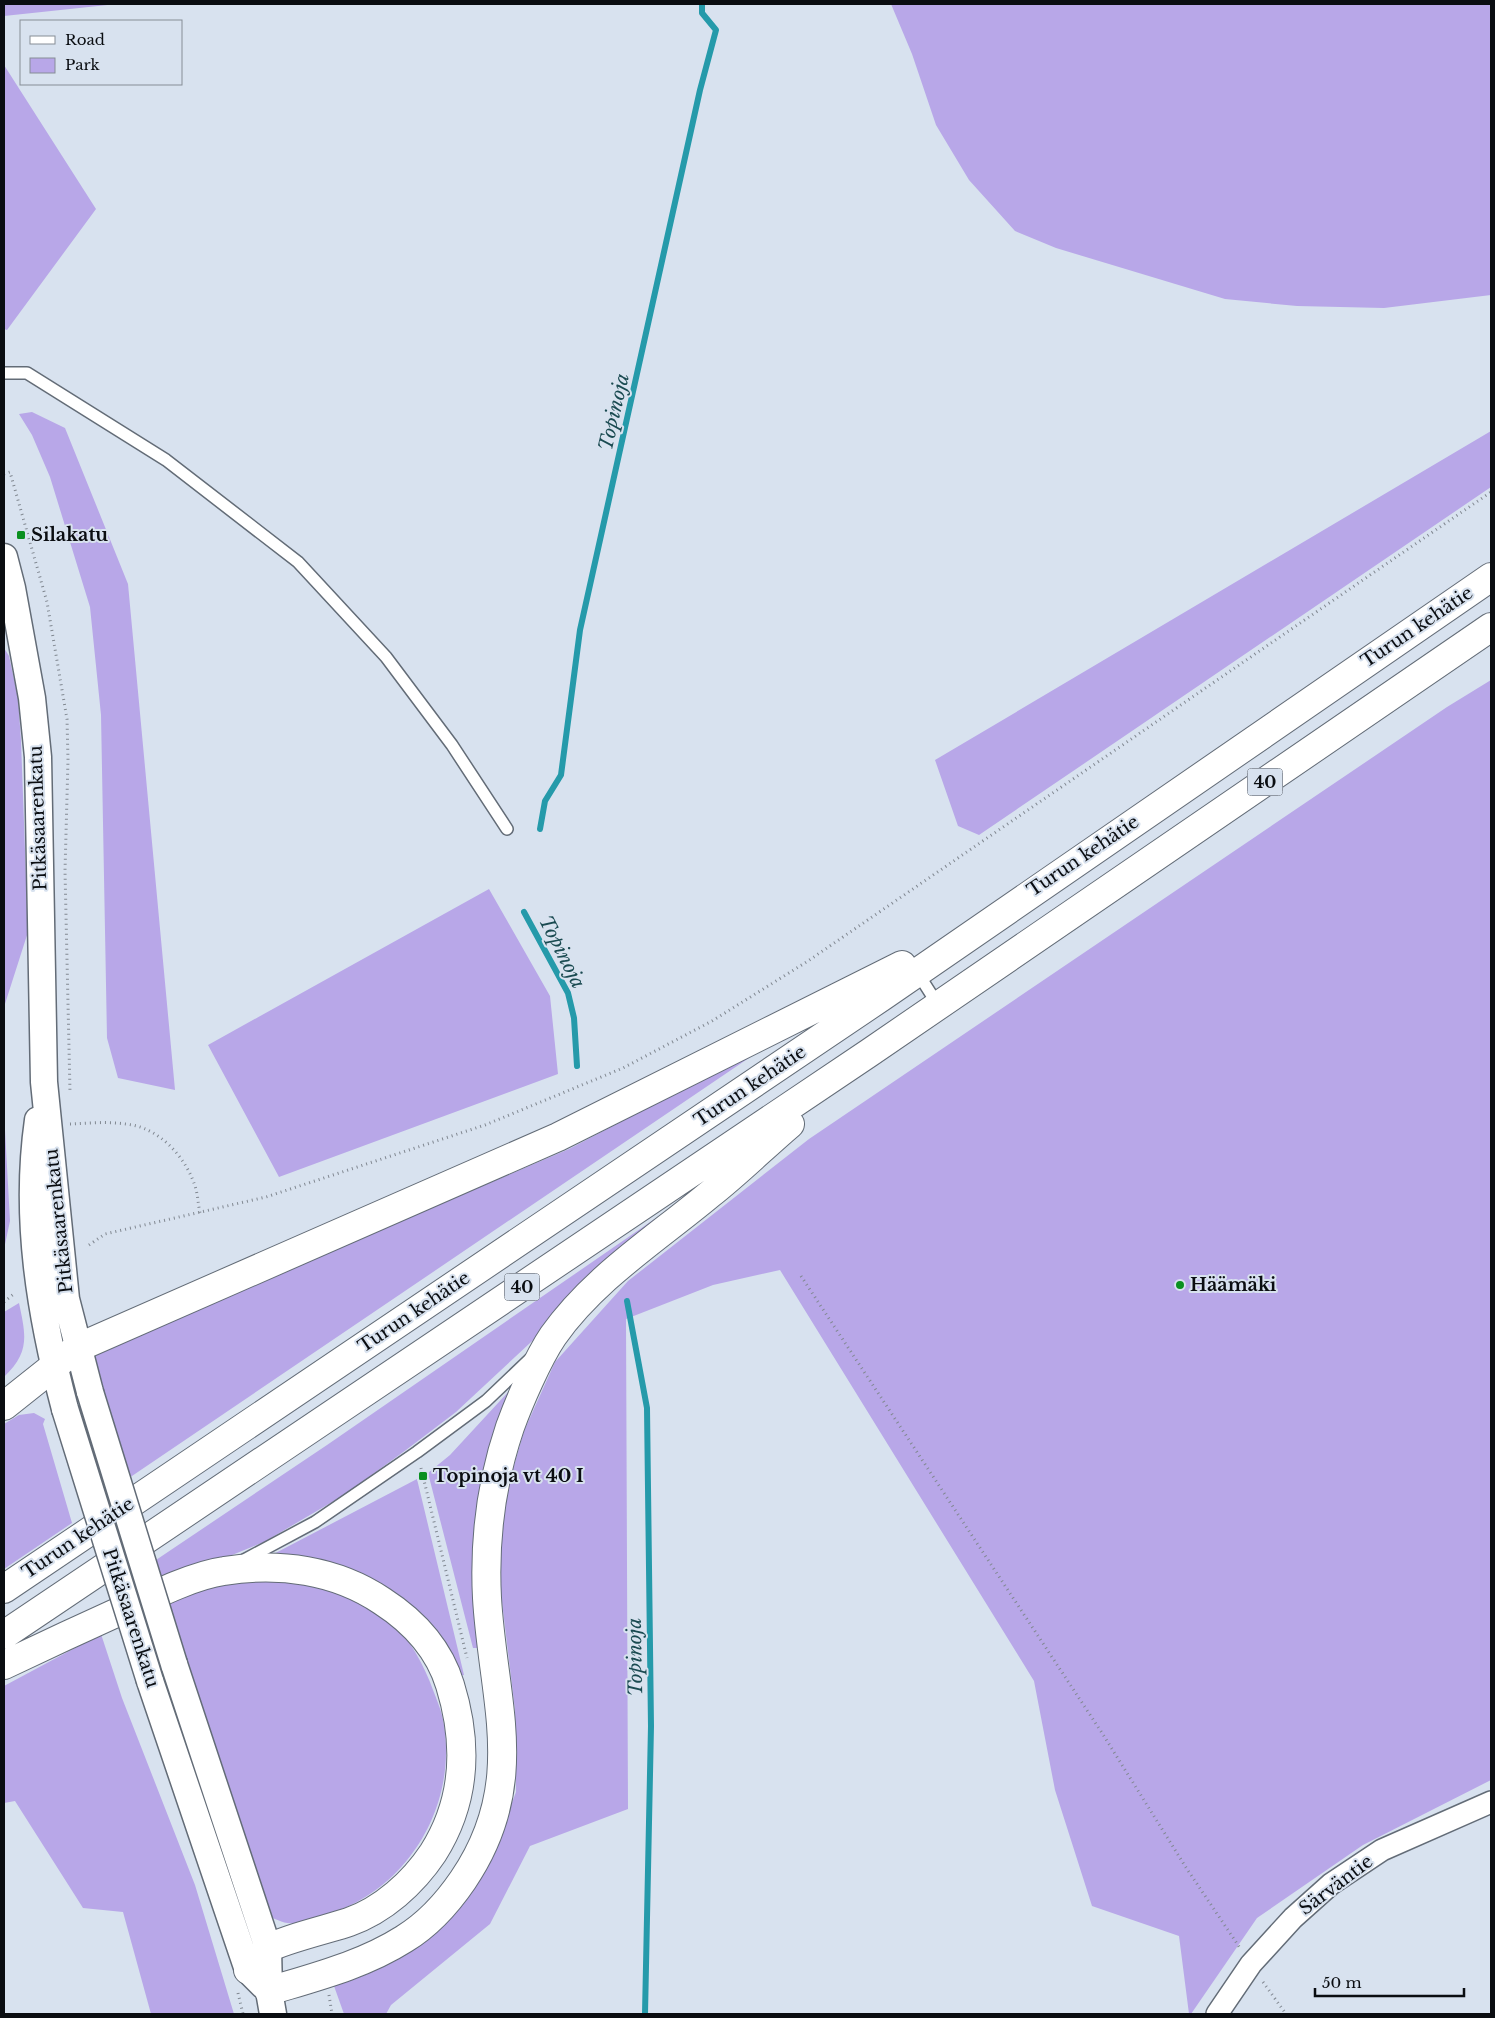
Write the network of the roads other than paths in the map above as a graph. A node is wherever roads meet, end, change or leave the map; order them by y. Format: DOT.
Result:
graph roads {
  1 [pos="4,373"];
  2 [pos="4,557"];
  3 [pos="1491,577"];
  4 [pos="1491,627"];
  5 [pos="507,829"];
  6 [pos="999,915"];
  7 [pos="917,972"];
  8 [pos="938,1005"];
  9 [pos="869,1053"];
  10 [pos="44,1082"];
  11 [pos="552,1338"];
  12 [pos="77,1348"];
  13 [pos="53,1366"];
  14 [pos="4,1406"];
  15 [pos="222,1571"];
  16 [pos="4,1588"];
  17 [pos="4,1635"];
  18 [pos="4,1665"];
  19 [pos="1491,1802"];
  20 [pos="268,1948"];
  21 [pos="248,1970"];
  22 [pos="271,2002"];
  23 [pos="1217,2014"];
  1 -- 5 [label="lane"];
  2 -- 10 [label="street, Pitkäsaarenkatu"];
  3 -- 6 [label="highway, Turun kehätie / 40"];
  4 -- 8 [label="highway, 40"];
  6 -- 7 [label="highway, Turun kehätie / 40"];
  6 -- 12 [label="highway"];
  7 -- 8 [label="lane"];
  7 -- 16 [label="highway, Turun kehätie / 40"];
  8 -- 9 [label="highway, 40"];
  9 -- 11 [label="highway"];
  9 -- 17 [label="highway, 40"];
  10 -- 12 [label="street, Pitkäsaarenkatu"];
  10 -- 13 [label="street, Pitkäsaarenkatu"];
  11 -- 15 [label="lane"];
  11 -- 22 [label="highway"];
  12 -- 13 [label="highway"];
  12 -- 20 [label="street, Pitkäsaarenkatu, bridge"];
  13 -- 14 [label="highway"];
  13 -- 21 [label="street, Pitkäsaarenkatu, bridge"];
  15 -- 18 [label="highway"];
  15 -- 20 [label="highway"];
  19 -- 23 [label="street, Särväntie"];
  20 -- 21 [label="highway"];
  20 -- 22 [label="street, Pitkäsaarenkatu"];
  21 -- 22 [label="street, Pitkäsaarenkatu"];
}
